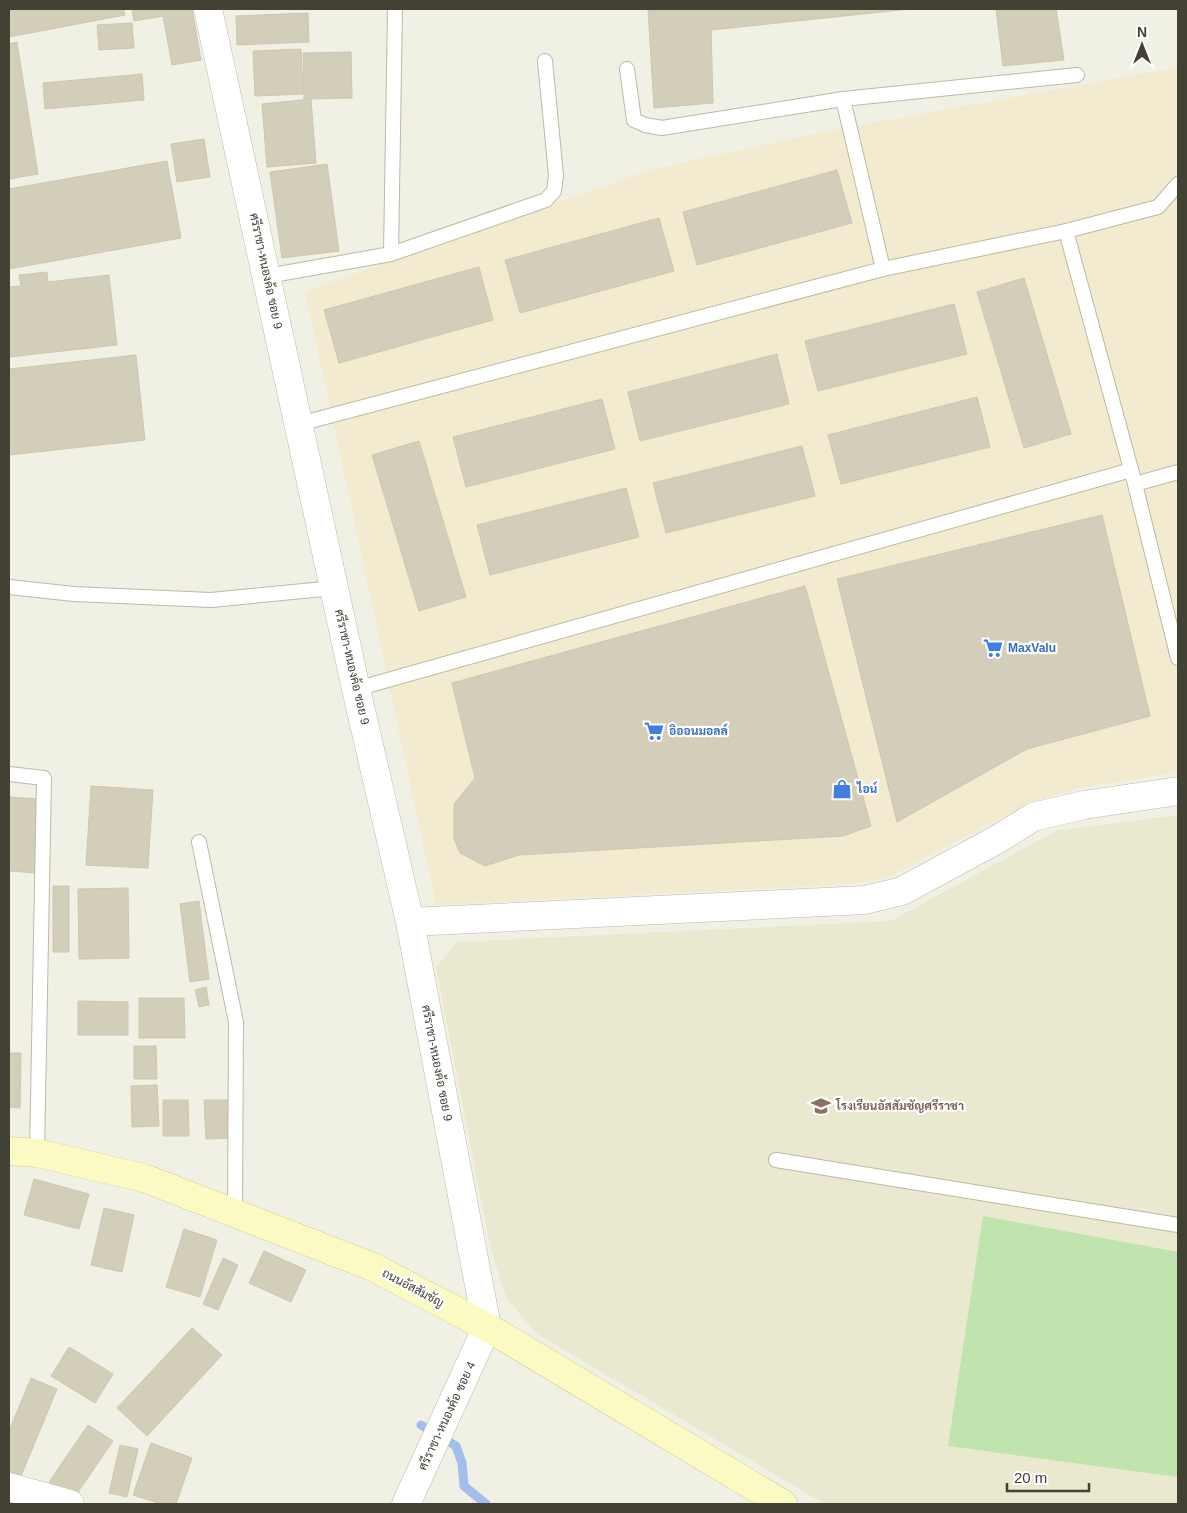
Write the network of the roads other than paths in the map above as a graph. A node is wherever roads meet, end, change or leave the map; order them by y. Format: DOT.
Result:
graph roads {
  1 [pos="208,9"];
  2 [pos="395,9"];
  3 [pos="545,61"];
  4 [pos="627,69"];
  5 [pos="1077,75"];
  6 [pos="843,100"];
  7 [pos="1178,184"];
  8 [pos="1066,230"];
  9 [pos="391,254"];
  10 [pos="883,269"];
  11 [pos="267,276"];
  12 [pos="299,424"];
  13 [pos="1130,470"];
  14 [pos="1178,472"];
  15 [pos="1134,484"];
  16 [pos="9,587"];
  17 [pos="334,588"];
  18 [pos="1178,658"];
  19 [pos="356,688"];
  20 [pos="9,774"];
  21 [pos="1178,791"];
  22 [pos="199,842"];
  23 [pos="410,922"];
  24 [pos="9,1151"];
  25 [pos="37,1153"];
  26 [pos="776,1160"];
  27 [pos="235,1212"];
  28 [pos="1178,1225"];
  29 [pos="488,1327"];
  30 [pos="9,1487"];
  31 [pos="70,1504"];
  32 [pos="406,1504"];
  33 [pos="783,1504"];
  1 -- 11 [label="street, ศรีราชา-หนองค้อ ซอย 9"];
  2 -- 9 [label="lane"];
  3 -- 9 [label="lane"];
  4 -- 6 [label="lane"];
  5 -- 6 [label="lane"];
  6 -- 10 [label="lane"];
  7 -- 8 [label="lane"];
  8 -- 10 [label="lane"];
  8 -- 13 [label="lane"];
  9 -- 11 [label="lane"];
  10 -- 12 [label="lane"];
  11 -- 12 [label="street, ศรีราชา-หนองค้อ ซอย 9"];
  12 -- 17 [label="street, ศรีราชา-หนองค้อ ซอย 9"];
  13 -- 15 [label="lane"];
  13 -- 19 [label="lane"];
  14 -- 15 [label="lane"];
  15 -- 18 [label="lane"];
  16 -- 17 [label="lane"];
  17 -- 19 [label="street, ศรีราชา-หนองค้อ ซอย 9"];
  19 -- 23 [label="street, ศรีราชา-หนองค้อ ซอย 9"];
  20 -- 25 [label="lane"];
  21 -- 23 [label="street"];
  22 -- 27 [label="lane"];
  23 -- 29 [label="street, ศรีราชา-หนองค้อ ซอย 9"];
  24 -- 25 [label="main road, ถนนอัสสัมชัญ"];
  25 -- 27 [label="main road, ถนนอัสสัมชัญ"];
  26 -- 28 [label="lane"];
  27 -- 29 [label="main road, ถนนอัสสัมชัญ"];
  29 -- 32 [label="street, ศรีราชา-หนองค้อ ซอย 4"];
  29 -- 33 [label="main road, ถนนอัสสัมชัญ"];
  30 -- 31 [label="street"];
}
